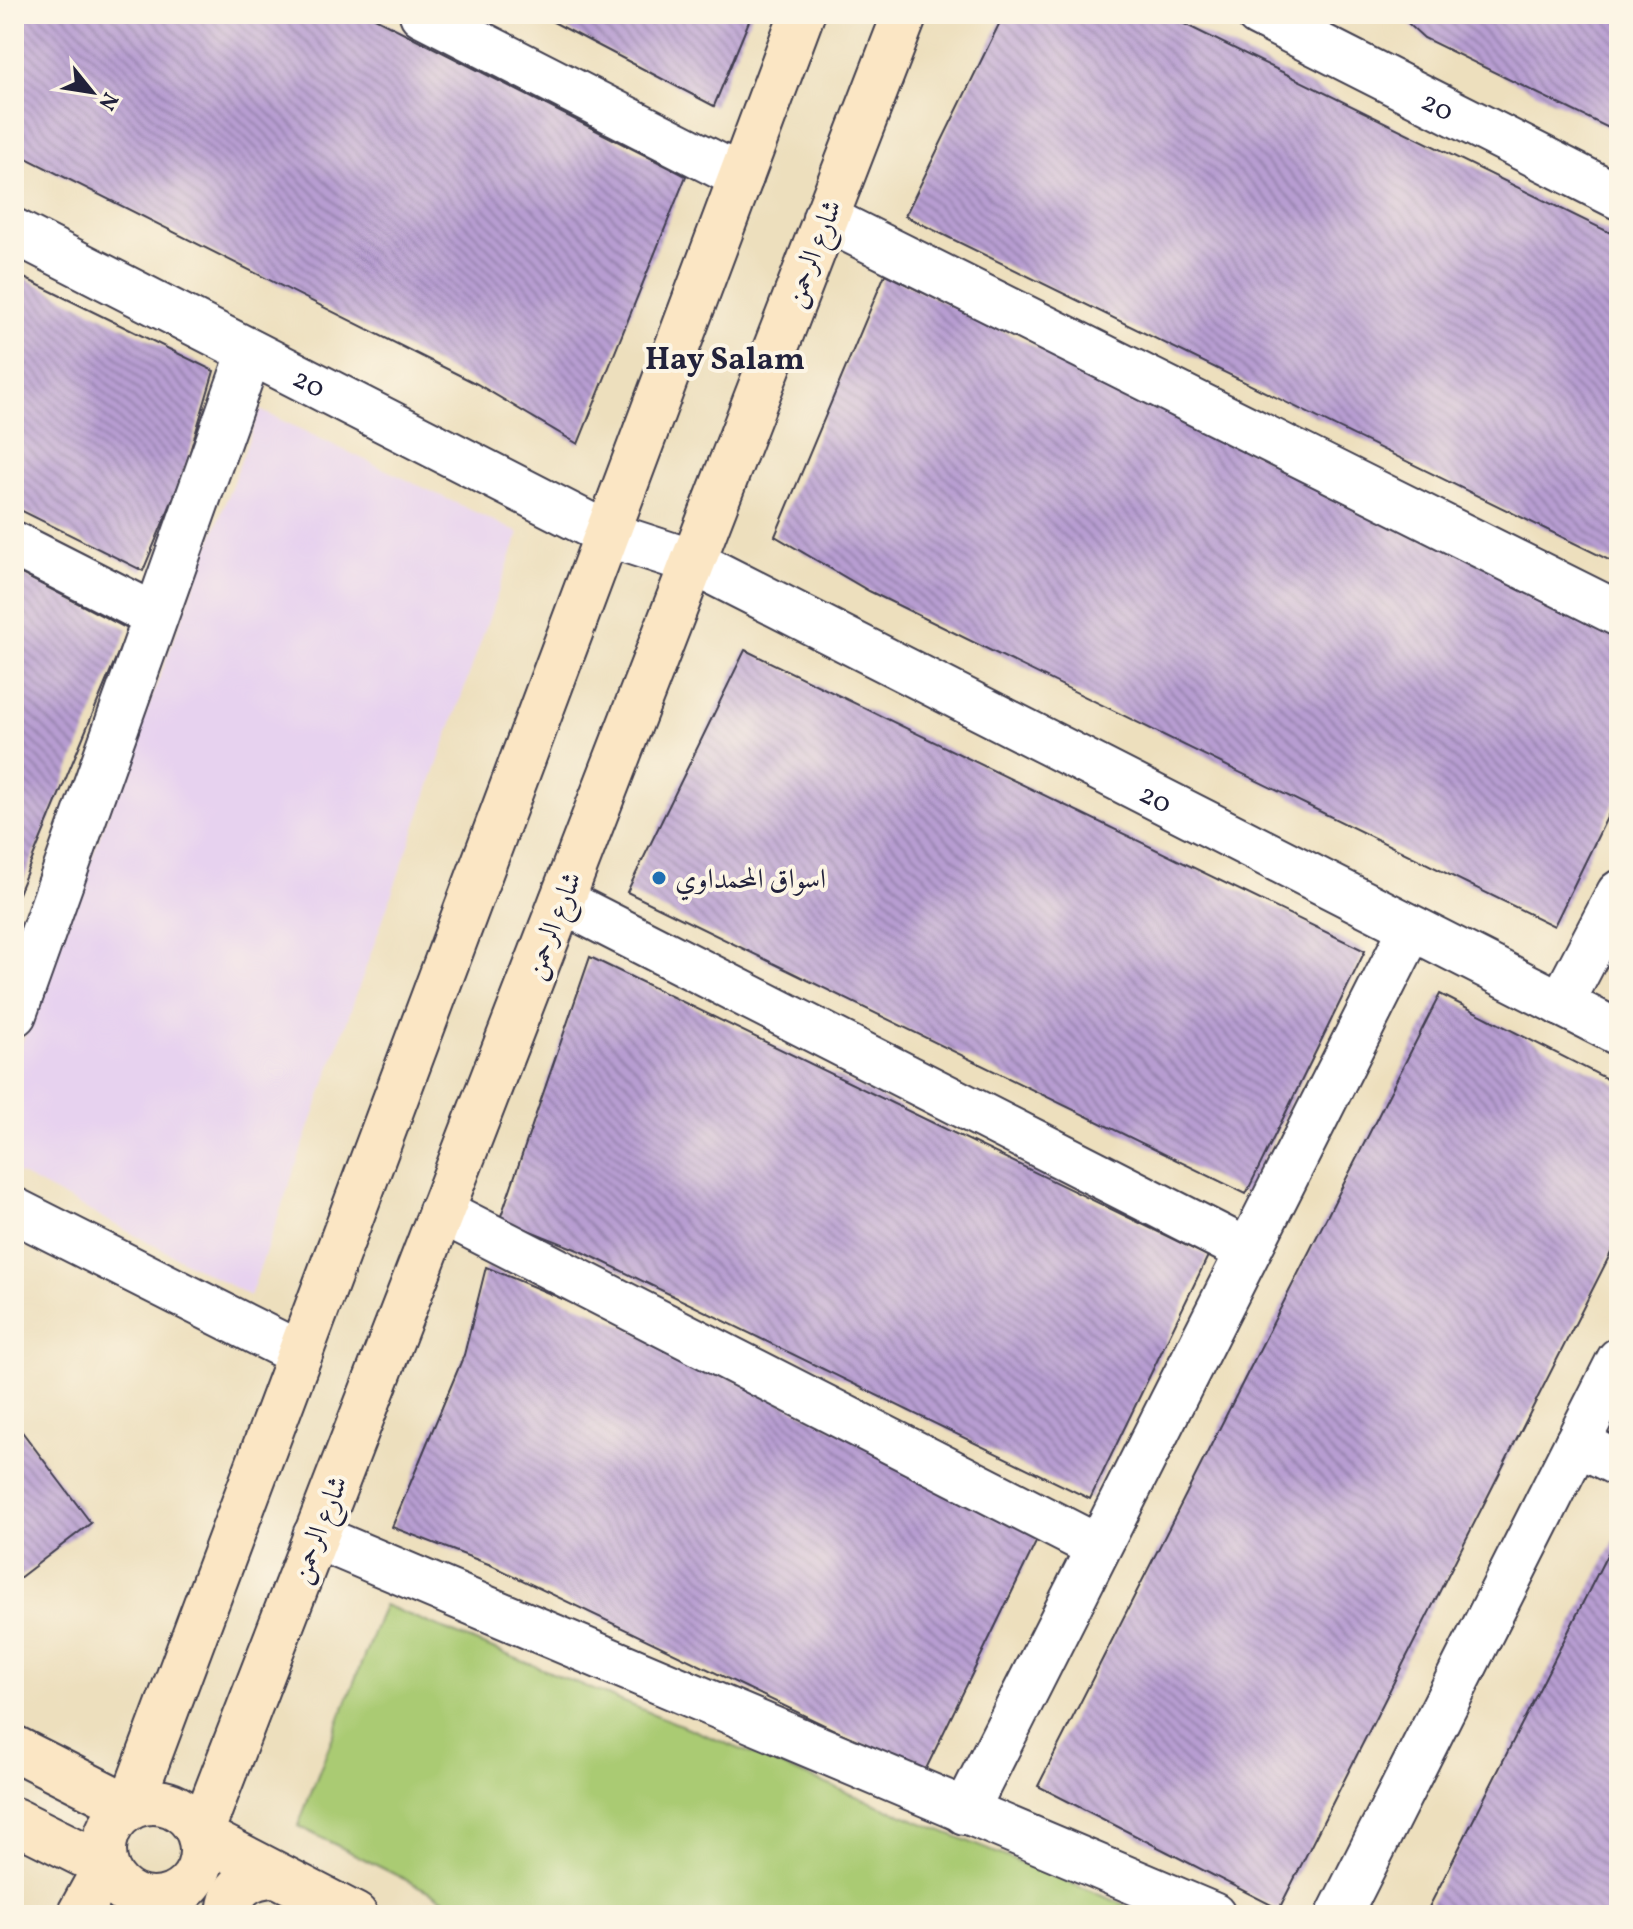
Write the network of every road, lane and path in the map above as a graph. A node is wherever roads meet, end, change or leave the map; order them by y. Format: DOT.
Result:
graph roads {
  1 [pos="422,14"];
  2 [pos="802,14"];
  3 [pos="905,14"];
  4 [pos="1258,14"];
  5 [pos="1314,27"];
  6 [pos="741,177"];
  7 [pos="1619,197"];
  8 [pos="825,218"];
  9 [pos="14,231"];
  10 [pos="250,352"];
  11 [pos="607,534"];
  12 [pos="14,544"];
  13 [pos="693,562"];
  14 [pos="1619,614"];
  15 [pos="154,615"];
  16 [pos="1619,893"];
  17 [pos="562,901"];
  18 [pos="1411,929"];
  19 [pos="24,952"];
  20 [pos="1561,1004"];
  21 [pos="14,1014"];
  22 [pos="1619,1033"];
  23 [pos="14,1210"];
  24 [pos="441,1211"];
  25 [pos="1248,1251"];
  26 [pos="300,1354"];
  27 [pos="1619,1360"];
  28 [pos="1577,1443"];
  29 [pos="1619,1464"];
  30 [pos="315,1536"];
  31 [pos="1098,1547"];
  32 [pos="14,1748"];
  33 [pos="83,1783"];
  34 [pos="130,1807"];
  35 [pos="965,1812"];
  36 [pos="14,1820"];
  37 [pos="200,1835"];
  38 [pos="54,1840"];
  39 [pos="106,1866"];
  40 [pos="274,1875"];
  41 [pos="159,1910"];
  42 [pos="79,1915"];
  43 [pos="229,1915"];
  44 [pos="355,1915"];
  45 [pos="1213,1915"];
  46 [pos="1339,1915"];
  1 -- 6 [label="street"];
  2 -- 6 [label="street"];
  3 -- 8 [label="street, شارع الرحمن"];
  4 -- 5 [label="street, 20"];
  5 -- 7 [label="street, 20"];
  6 -- 11 [label="street"];
  8 -- 13 [label="street, شارع الرحمن"];
  8 -- 14 [label="street"];
  9 -- 10 [label="street, 20"];
  10 -- 11 [label="street, 20"];
  10 -- 15 [label="street"];
  11 -- 13 [label="street, 20"];
  11 -- 26 [label="street"];
  12 -- 15 [label="street"];
  13 -- 17 [label="street, شارع الرحمن"];
  13 -- 18 [label="street, 20"];
  15 -- 19 [label="street"];
  16 -- 20 [label="street"];
  17 -- 24 [label="street, شارع الرحمن"];
  17 -- 25 [label="street"];
  18 -- 20 [label="street, 20"];
  18 -- 25 [label="street"];
  19 -- 21 [label="street"];
  20 -- 22 [label="street, 20"];
  23 -- 26 [label="street"];
  24 -- 30 [label="street, شارع الرحمن"];
  24 -- 31 [label="street"];
  25 -- 31 [label="street"];
  26 -- 34 [label="street"];
  27 -- 28 [label="street"];
  28 -- 29 [label="street"];
  28 -- 46 [label="street"];
  30 -- 35 [label="street"];
  30 -- 37 [label="street, شارع الرحمن"];
  31 -- 35 [label="street"];
  32 -- 33 [label="street"];
  33 -- 34 [label="street"];
  33 -- 38 [label="street"];
  34 -- 37 [label="street"];
  34 -- 39 [label="street"];
  35 -- 45 [label="street"];
  36 -- 38 [label="street"];
  37 -- 40 [label="street"];
  37 -- 41 [label="street"];
  38 -- 39 [label="street"];
  39 -- 41 [label="street"];
  39 -- 42 [label="street"];
  40 -- 43 [label="street"];
  40 -- 44 [label="street"];
}
